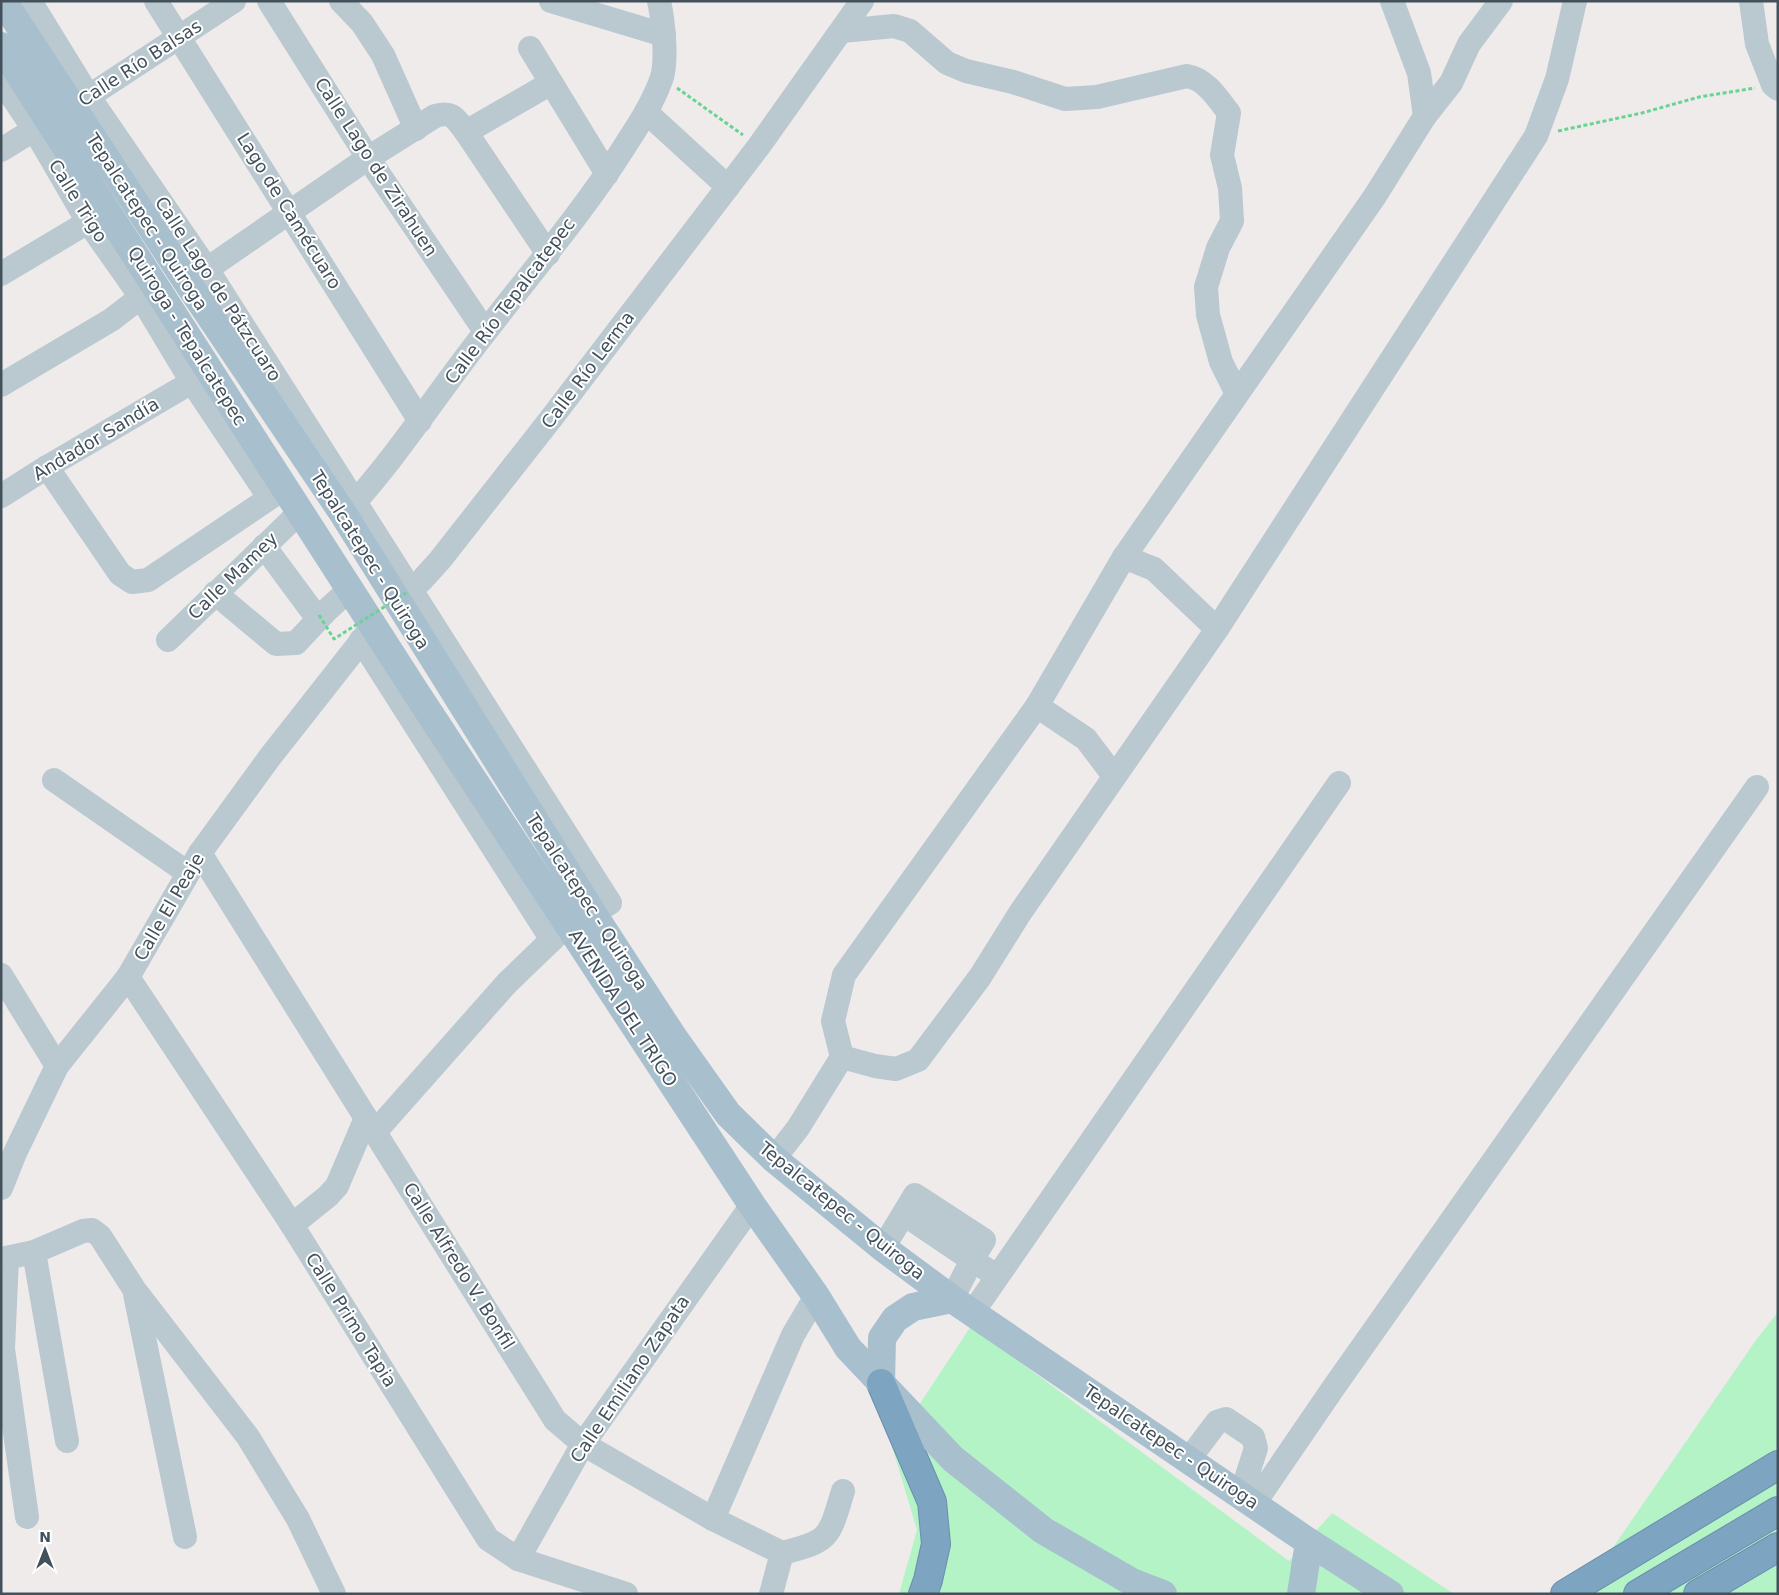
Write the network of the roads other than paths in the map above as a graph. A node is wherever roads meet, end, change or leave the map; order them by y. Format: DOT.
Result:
graph roads {
  1 [pos="3,1"];
  2 [pos="30,1"];
  3 [pos="156,1"];
  4 [pos="234,1"];
  5 [pos="269,1"];
  6 [pos="341,1"];
  7 [pos="551,1"];
  8 [pos="659,1"];
  9 [pos="862,1"];
  10 [pos="1392,1"];
  11 [pos="1501,1"];
  12 [pos="1575,1"];
  13 [pos="1751,1"];
  14 [pos="842,31"];
  15 [pos="664,35"];
  16 [pos="180,38"];
  17 [pos="1,46"];
  18 [pos="530,48"];
  19 [pos="1,80"];
  20 [pos="551,83"];
  21 [pos="1775,87"];
  22 [pos="646,112"];
  23 [pos="61,113"];
  24 [pos="1425,116"];
  25 [pos="426,122"];
  26 [pos="466,132"];
  27 [pos="1,150"];
  28 [pos="368,158"];
  29 [pos="607,174"];
  30 [pos="728,187"];
  31 [pos="289,211"];
  32 [pos="88,222"];
  33 [pos="548,254"];
  34 [pos="207,269"];
  35 [pos="1,274"];
  36 [pos="142,296"];
  37 [pos="486,331"];
  38 [pos="192,382"];
  39 [pos="1,385"];
  40 [pos="1237,394"];
  41 [pos="420,421"];
  42 [pos="47,467"];
  43 [pos="276,493"];
  44 [pos="1,496"];
  45 [pos="350,508"];
  46 [pos="299,512"];
  47 [pos="264,546"];
  48 [pos="1124,557"];
  49 [pos="349,590"];
  50 [pos="408,591"];
  51 [pos="216,593"];
  52 [pos="319,617"];
  53 [pos="1217,629"];
  54 [pos="367,633"];
  55 [pos="168,640"];
  56 [pos="1037,706"];
  57 [pos="1114,776"];
  58 [pos="54,780"];
  59 [pos="1339,783"];
  60 [pos="1757,787"];
  61 [pos="194,863"];
  62 [pos="593,914"];
  63 [pos="560,932"];
  64 [pos="1,975"];
  65 [pos="128,977"];
  66 [pos="842,1057"];
  67 [pos="57,1066"];
  68 [pos="728,1114"];
  69 [pos="371,1125"];
  70 [pos="704,1131"];
  71 [pos="774,1159"];
  72 [pos="1,1188"];
  73 [pos="752,1205"];
  74 [pos="292,1225"];
  75 [pos="950,1231"];
  76 [pos="984,1240"];
  77 [pos="883,1248"];
  78 [pos="34,1252"];
  79 [pos="4,1258"];
  80 [pos="972,1260"];
  81 [pos="1003,1267"];
  82 [pos="134,1289"];
  83 [pos="816,1296"];
  84 [pos="962,1305"];
  85 [pos="881,1383"];
  86 [pos="67,1441"];
  87 [pos="583,1444"];
  88 [pos="1189,1459"];
  89 [pos="1778,1465"];
  90 [pos="843,1491"];
  91 [pos="1248,1500"];
  92 [pos="1778,1511"];
  93 [pos="27,1517"];
  94 [pos="713,1520"];
  95 [pos="185,1537"];
  96 [pos="1309,1542"];
  97 [pos="1778,1547"];
  98 [pos="782,1553"];
  99 [pos="518,1560"];
  100 [pos="334,1594"];
  101 [pos="626,1594"];
  102 [pos="771,1594"];
  103 [pos="922,1594"];
  104 [pos="1163,1594"];
  105 [pos="1301,1594"];
  106 [pos="1390,1594"];
  107 [pos="1566,1594"];
  108 [pos="1638,1594"];
  109 [pos="1698,1594"];
  1 -- 23 [label="main road, Tepalcatepec - Quiroga"];
  2 -- 23 [label="street, Calle Lago de Pátzcuaro"];
  3 -- 16 [label="street, Lago de Camécuaro"];
  4 -- 16 [label="street, Calle Río Balsas"];
  5 -- 28 [label="street, Calle Lago de Zirahuen"];
  6 -- 25 [label="street"];
  7 -- 15 [label="street"];
  8 -- 15 [label="street"];
  9 -- 14 [label="street, Calle Río Lerma"];
  10 -- 24 [label="street"];
  11 -- 24 [label="street"];
  12 -- 53 [label="street"];
  13 -- 21 [label="street"];
  14 -- 30 [label="street, Calle Río Lerma"];
  14 -- 40 [label="street"];
  15 -- 22 [label="street, Calle Río Tepalcatepec"];
  16 -- 23 [label="street, Calle Río Balsas"];
  16 -- 31 [label="street, Lago de Camécuaro"];
  17 -- 23 [label="main road, Quiroga - Tepalcatepec"];
  18 -- 20 [label="street"];
  19 -- 23 [label="street, Calle Trigo"];
  20 -- 26 [label="street"];
  20 -- 29 [label="street"];
  22 -- 29 [label="street, Calle Río Tepalcatepec"];
  22 -- 30 [label="street"];
  23 -- 27 [label="street, Calle Río Balsas"];
  23 -- 32 [label="street, Calle Trigo"];
  23 -- 34 [label="street, Calle Lago de Pátzcuaro"];
  23 -- 43 [label="main road, Quiroga - Tepalcatepec"];
  23 -- 45 [label="main road, Tepalcatepec - Quiroga"];
  24 -- 40 [label="street"];
  25 -- 26 [label="street"];
  25 -- 28 [label="street"];
  26 -- 33 [label="street"];
  28 -- 31 [label="street"];
  28 -- 37 [label="street, Calle Lago de Zirahuen"];
  29 -- 33 [label="street, Calle Río Tepalcatepec"];
  30 -- 50 [label="street, Calle Río Lerma"];
  31 -- 34 [label="street"];
  31 -- 41 [label="street, Lago de Camécuaro"];
  32 -- 35 [label="street"];
  32 -- 36 [label="street, Calle Trigo"];
  33 -- 37 [label="street, Calle Río Tepalcatepec"];
  34 -- 45 [label="street, Calle Lago de Pátzcuaro"];
  36 -- 38 [label="street, Calle Trigo"];
  36 -- 39 [label="street"];
  37 -- 41 [label="street, Calle Río Tepalcatepec"];
  38 -- 42 [label="street, Andador Sandía"];
  38 -- 43 [label="street, Calle Trigo"];
  40 -- 48 [label="street"];
  41 -- 45 [label="street, Calle Río Tepalcatepec"];
  42 -- 43 [label="street"];
  42 -- 44 [label="street, Andador Sandía"];
  43 -- 46 [label="main road, Quiroga - Tepalcatepec"];
  45 -- 50 [label="street, Calle Lago de Pátzcuaro"];
  45 -- 62 [label="main road, Tepalcatepec - Quiroga"];
  46 -- 47 [label="street, Calle Mamey"];
  46 -- 49 [label="main road, Quiroga - Tepalcatepec"];
  47 -- 51 [label="street, Calle Mamey"];
  47 -- 52 [label="street"];
  48 -- 53 [label="street"];
  48 -- 56 [label="street"];
  49 -- 52 [label="street"];
  49 -- 54 [label="main road, Quiroga - Tepalcatepec"];
  50 -- 62 [label="street, Calle Lago de Pátzcuaro"];
  51 -- 52 [label="street"];
  51 -- 55 [label="street, Calle Mamey"];
  53 -- 57 [label="street"];
  54 -- 61 [label="street, Calle El Peaje"];
  54 -- 63 [label="main road, AVENIDA DEL TRIGO"];
  56 -- 57 [label="street"];
  56 -- 66 [label="street"];
  57 -- 66 [label="street"];
  58 -- 61 [label="street"];
  59 -- 81 [label="street"];
  60 -- 91 [label="street"];
  61 -- 65 [label="street, Calle El Peaje"];
  61 -- 69 [label="street, Calle Alfredo V. Bonfil"];
  62 -- 68 [label="main road, Tepalcatepec - Quiroga"];
  63 -- 69 [label="street"];
  63 -- 70 [label="main road, AVENIDA DEL TRIGO"];
  64 -- 67 [label="street"];
  65 -- 67 [label="street, Calle El Peaje"];
  65 -- 74 [label="street, Calle Primo Tapia"];
  66 -- 71 [label="street"];
  67 -- 72 [label="street, Calle El Peaje"];
  68 -- 70 [label="main road"];
  68 -- 71 [label="main road, Tepalcatepec - Quiroga"];
  69 -- 74 [label="street"];
  69 -- 87 [label="street, Calle Alfredo V. Bonfil"];
  70 -- 73 [label="main road, AVENIDA DEL TRIGO"];
  71 -- 77 [label="main road, Tepalcatepec - Quiroga"];
  73 -- 83 [label="main road, AVENIDA DEL TRIGO"];
  73 -- 87 [label="street, Calle Emiliano Zapata"];
  74 -- 99 [label="street, Calle Primo Tapia"];
  75 -- 76 [label="street"];
  75 -- 77 [label="street"];
  75 -- 80 [label="street"];
  76 -- 80 [label="street"];
  76 -- 81 [label="street"];
  77 -- 84 [label="main road, Tepalcatepec - Quiroga"];
  78 -- 79 [label="street"];
  78 -- 82 [label="street"];
  78 -- 86 [label="street"];
  79 -- 93 [label="street"];
  80 -- 81 [label="street"];
  80 -- 84 [label="street"];
  81 -- 84 [label="street"];
  82 -- 95 [label="street"];
  82 -- 100 [label="street"];
  83 -- 85 [label="main road, AVENIDA DEL TRIGO"];
  83 -- 94 [label="street"];
  84 -- 85 [label="main road"];
  84 -- 88 [label="main road, Tepalcatepec - Quiroga"];
  85 -- 103 [label="highway"];
  85 -- 104 [label="main road"];
  87 -- 94 [label="street, Calle Alfredo V. Bonfil"];
  87 -- 99 [label="street, Calle Emiliano Zapata"];
  88 -- 91 [label="main road, Tepalcatepec - Quiroga"];
  88 -- 91 [label="street"];
  89 -- 107 [label="highway"];
  90 -- 98 [label="street"];
  91 -- 96 [label="main road, Tepalcatepec - Quiroga"];
  92 -- 108 [label="highway"];
  94 -- 98 [label="street, Calle Alfredo V. Bonfil"];
  96 -- 105 [label="main road"];
  96 -- 106 [label="main road, Tepalcatepec - Quiroga"];
  97 -- 109 [label="highway"];
  98 -- 102 [label="street"];
  99 -- 101 [label="street, Calle Primo Tapia"];
}
